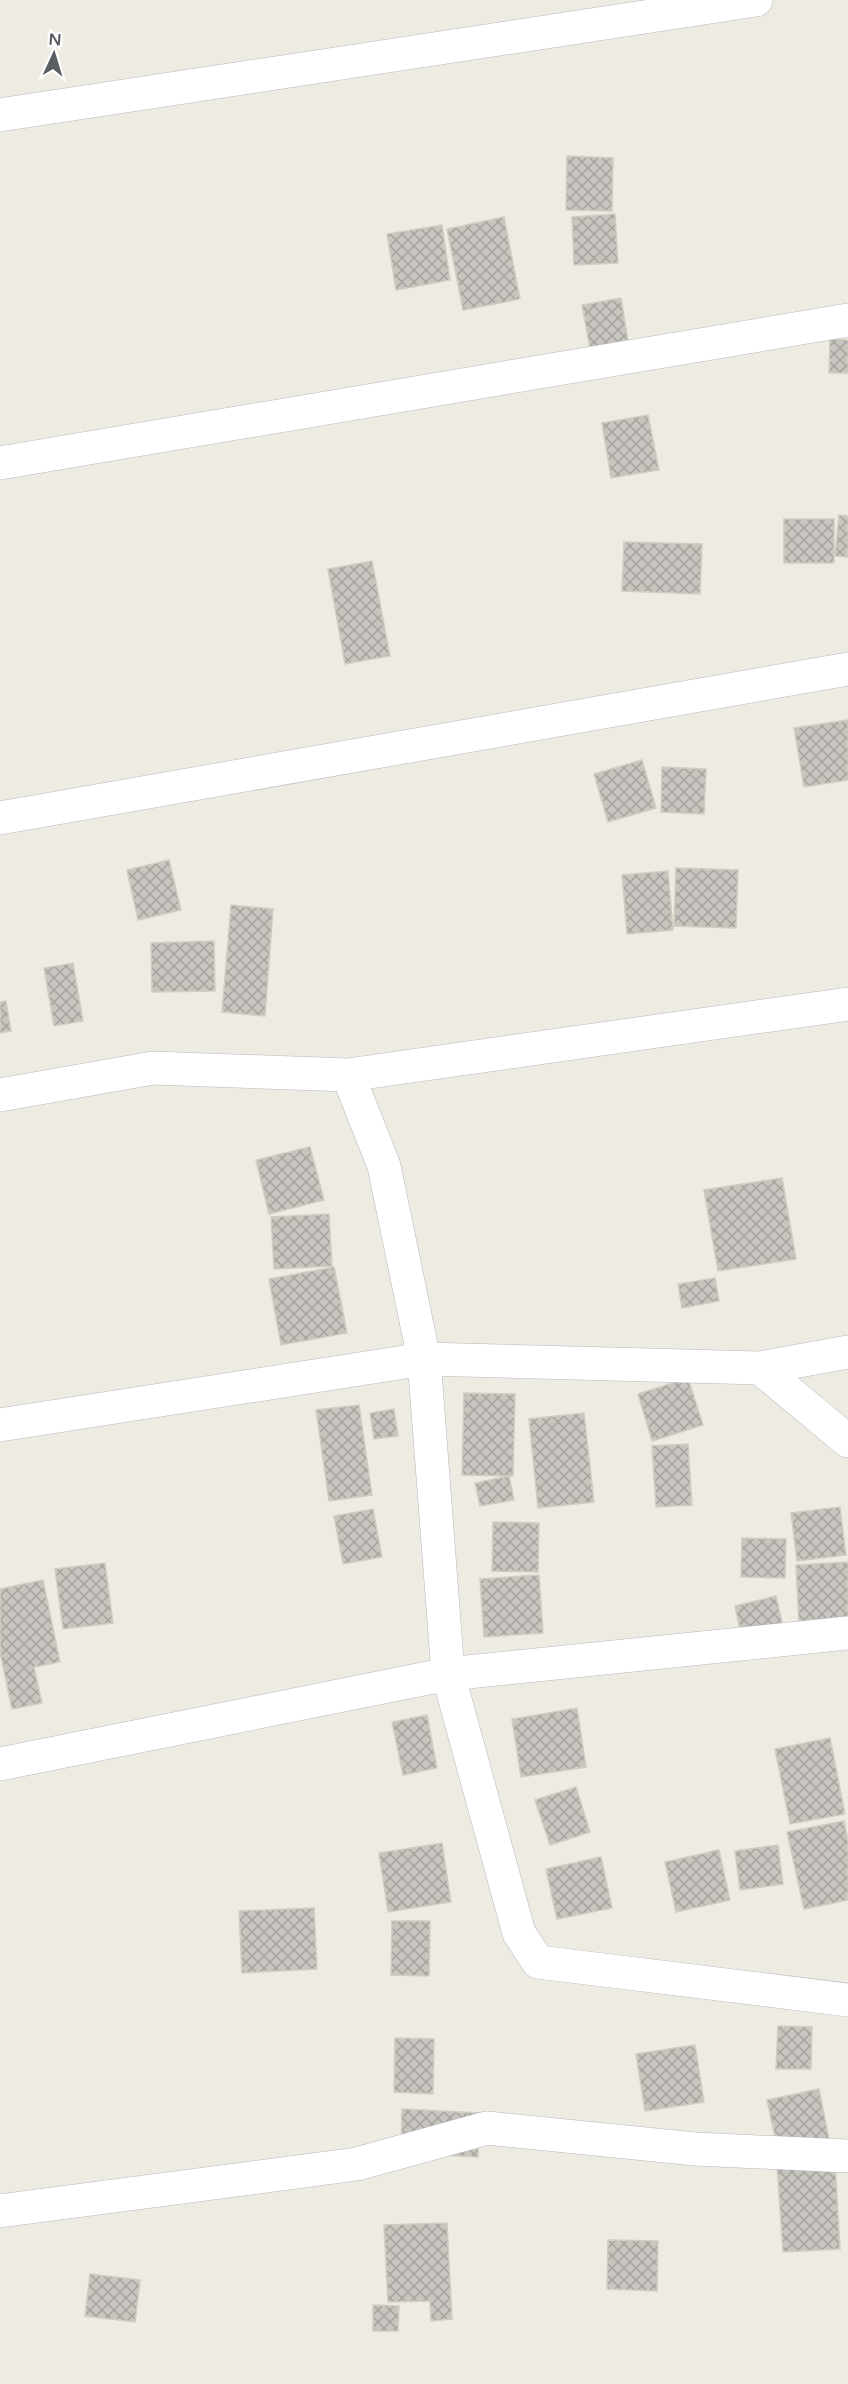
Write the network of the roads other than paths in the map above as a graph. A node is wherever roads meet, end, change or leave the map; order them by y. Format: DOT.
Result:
graph roads {
  1 [pos="756,0"];
  2 [pos="0,115"];
  3 [pos="848,320"];
  4 [pos="0,463"];
  5 [pos="848,669"];
  6 [pos="0,818"];
  7 [pos="848,1004"];
  8 [pos="348,1075"];
  9 [pos="0,1095"];
  10 [pos="848,1352"];
  11 [pos="424,1359"];
  12 [pos="760,1368"];
  13 [pos="0,1425"];
  14 [pos="848,1441"];
  15 [pos="848,1633"];
  16 [pos="448,1674"];
  17 [pos="0,1764"];
  18 [pos="848,2000"];
  19 [pos="848,2156"];
  20 [pos="0,2211"];
  1 -- 2 [label="street"];
  3 -- 4 [label="street"];
  5 -- 6 [label="street"];
  7 -- 8 [label="street"];
  8 -- 9 [label="street"];
  8 -- 11 [label="street"];
  10 -- 12 [label="street"];
  11 -- 12 [label="street"];
  11 -- 13 [label="street"];
  11 -- 16 [label="street"];
  12 -- 14 [label="street"];
  15 -- 16 [label="street"];
  16 -- 17 [label="street"];
  16 -- 18 [label="street"];
  19 -- 20 [label="street"];
}
